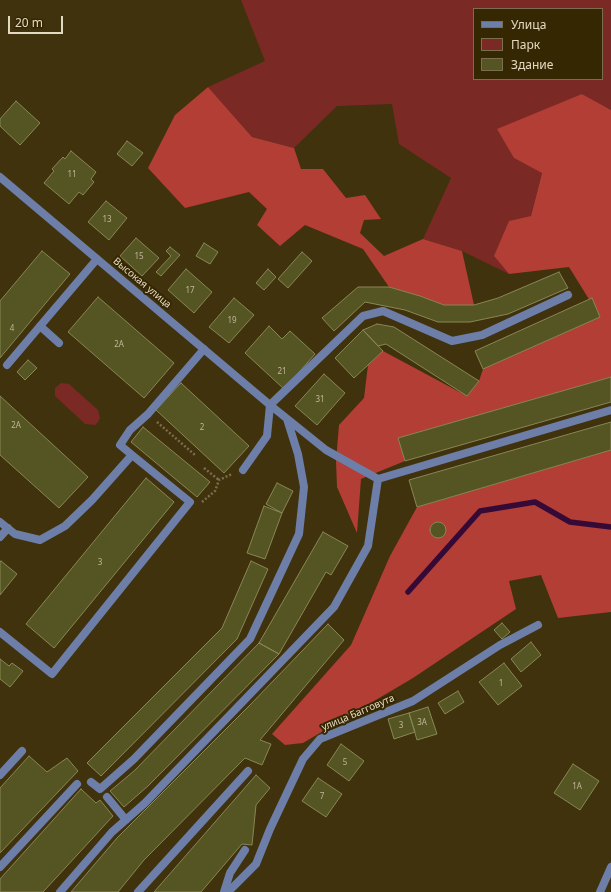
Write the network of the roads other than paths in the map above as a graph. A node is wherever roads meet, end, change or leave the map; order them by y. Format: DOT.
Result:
graph roads {
  1 [pos="0,177"];
  2 [pos="98,259"];
  3 [pos="568,295"];
  4 [pos="40,326"];
  5 [pos="59,343"];
  6 [pos="204,349"];
  7 [pos="7,365"];
  8 [pos="270,405"];
  9 [pos="611,410"];
  10 [pos="287,419"];
  11 [pos="132,455"];
  12 [pos="243,470"];
  13 [pos="378,479"];
  14 [pos="0,522"];
  15 [pos="8,528"];
  16 [pos="0,538"];
  17 [pos="538,625"];
  18 [pos="0,632"];
  19 [pos="22,751"];
  20 [pos="248,771"];
  21 [pos="0,775"];
  22 [pos="91,782"];
  23 [pos="77,784"];
  24 [pos="107,797"];
  25 [pos="126,820"];
  26 [pos="245,850"];
  27 [pos="611,866"];
  28 [pos="0,867"];
  29 [pos="60,892"];
  30 [pos="138,892"];
  31 [pos="224,892"];
  32 [pos="228,892"];
  33 [pos="600,892"];
  1 -- 2 [label="street, Высокая улица"];
  2 -- 4 [label="street"];
  2 -- 6 [label="street, Высокая улица"];
  3 -- 8 [label="street"];
  4 -- 5 [label="street"];
  4 -- 7 [label="street"];
  6 -- 8 [label="street, Высокая улица"];
  6 -- 11 [label="street"];
  8 -- 10 [label="street, Высокая улица"];
  8 -- 12 [label="street"];
  9 -- 13 [label="street"];
  10 -- 13 [label="street, Высокая улица"];
  10 -- 22 [label="street"];
  11 -- 15 [label="street"];
  11 -- 18 [label="street"];
  13 -- 25 [label="street"];
  14 -- 15 [label="street"];
  15 -- 16 [label="street"];
  17 -- 32 [label="street, улица Багговута"];
  19 -- 21 [label="street"];
  20 -- 30 [label="street"];
  23 -- 28 [label="street"];
  24 -- 25 [label="street"];
  25 -- 29 [label="street"];
  26 -- 31 [label="street"];
  27 -- 33 [label="street"];
}
